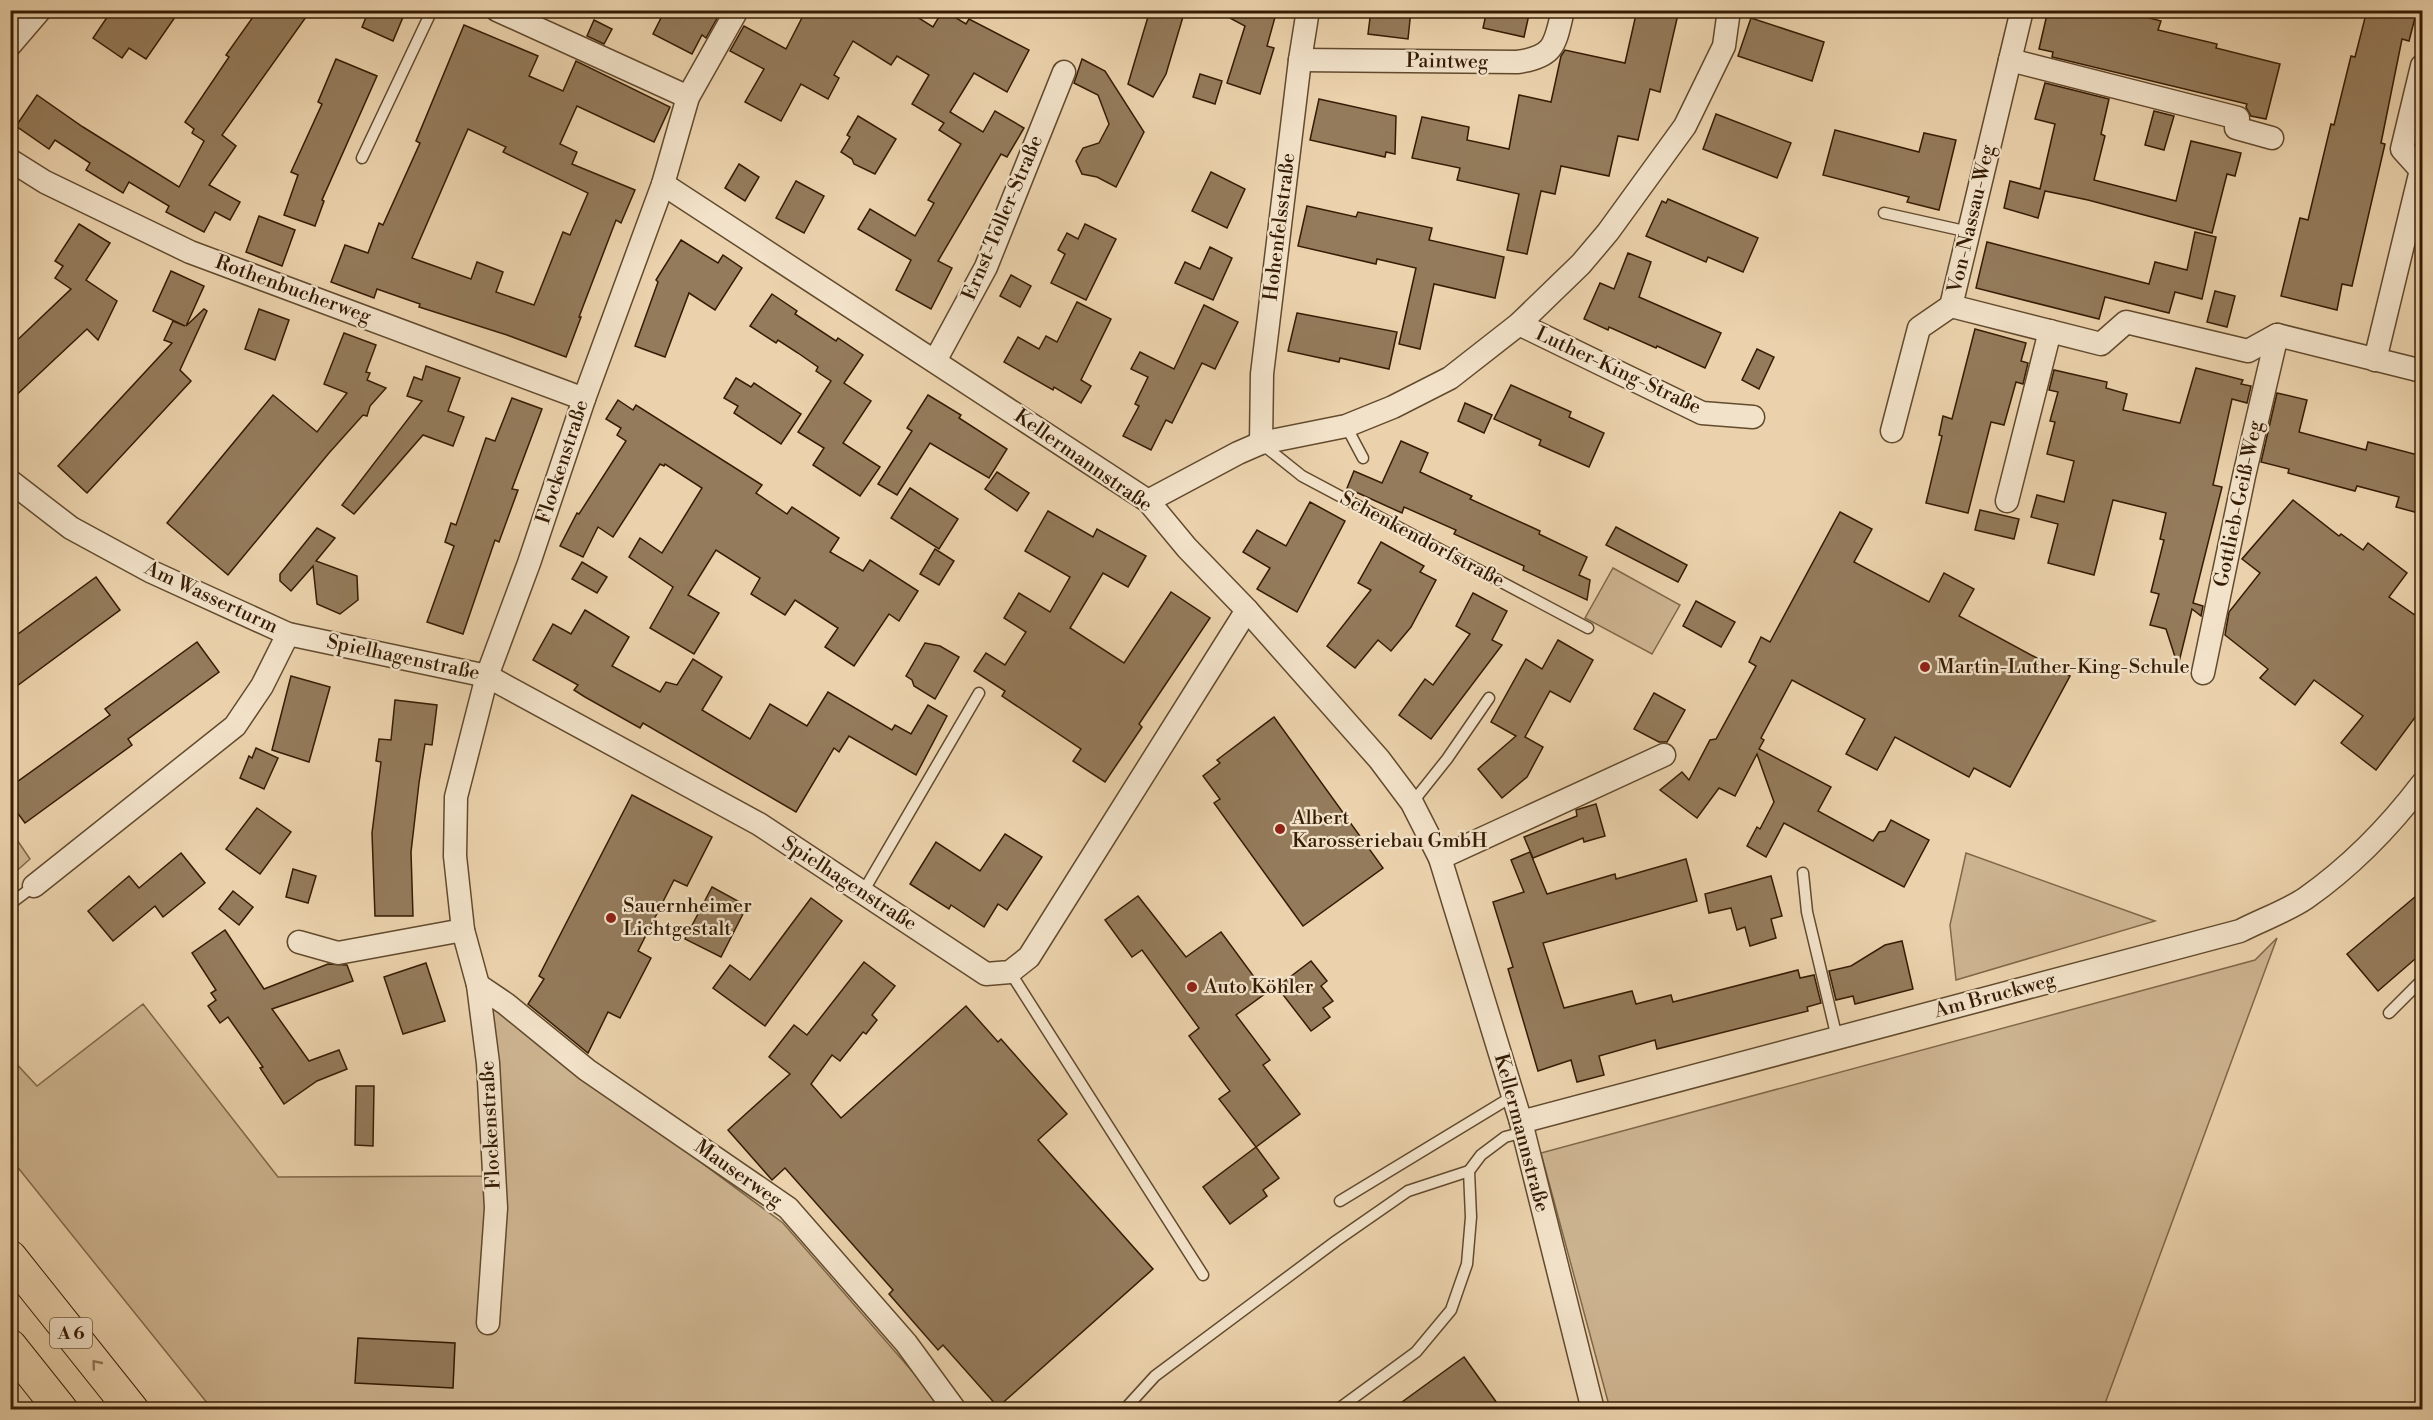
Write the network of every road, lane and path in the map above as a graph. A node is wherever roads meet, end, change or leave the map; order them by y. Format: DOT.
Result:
graph roads {
  1 [pos="40,10"];
  2 [pos="432,10"];
  3 [pos="497,10"];
  4 [pos="737,10"];
  5 [pos="1308,10"];
  6 [pos="1563,10"];
  7 [pos="1729,10"];
  8 [pos="2022,10"];
  9 [pos="10,45"];
  10 [pos="1300,60"];
  11 [pos="2010,60"];
  12 [pos="2422,66"];
  13 [pos="1064,72"];
  14 [pos="688,97"];
  15 [pos="2272,138"];
  16 [pos="362,158"];
  17 [pos="10,160"];
  18 [pos="2422,170"];
  19 [pos="663,184"];
  20 [pos="1884,213"];
  21 [pos="1969,232"];
  22 [pos="1951,306"];
  23 [pos="1519,324"];
  24 [pos="2050,331"];
  25 [pos="2277,335"];
  26 [pos="2375,360"];
  27 [pos="935,361"];
  28 [pos="2422,371"];
  29 [pos="584,399"];
  30 [pos="1753,417"];
  31 [pos="1346,426"];
  32 [pos="1892,431"];
  33 [pos="1261,443"];
  34 [pos="1363,458"];
  35 [pos="10,481"];
  36 [pos="1148,501"];
  37 [pos="2007,501"];
  38 [pos="1247,610"];
  39 [pos="1588,628"];
  40 [pos="288,634"];
  41 [pos="2203,673"];
  42 [pos="487,676"];
  43 [pos="979,693"];
  44 [pos="1489,698"];
  45 [pos="1664,755"];
  46 [pos="2422,784"];
  47 [pos="1412,803"];
  48 [pos="1440,858"];
  49 [pos="1803,873"];
  50 [pos="34,886"];
  51 [pos="862,892"];
  52 [pos="10,903"];
  53 [pos="463,930"];
  54 [pos="299,942"];
  55 [pos="1010,972"];
  56 [pos="2422,980"];
  57 [pos="478,985"];
  58 [pos="2389,1014"];
  59 [pos="1837,1038"];
  60 [pos="1513,1096"];
  61 [pos="1522,1127"];
  62 [pos="1469,1171"];
  63 [pos="1340,1202"];
  64 [pos="10,1257"];
  65 [pos="1203,1275"];
  66 [pos="488,1323"];
  67 [pos="10,1346"];
  68 [pos="61,1410"];
  69 [pos="132,1410"];
  70 [pos="955,1410"];
  71 [pos="1124,1410"];
  72 [pos="1337,1410"];
  73 [pos="1593,1410"];
  1 -- 9 [label="street"];
  2 -- 16 [label="lane"];
  3 -- 14 [label="street"];
  4 -- 14 [label="street, Flockenstraße"];
  5 -- 10 [label="street, Hohenfelsstraße"];
  6 -- 10 [label="street, Paintweg"];
  7 -- 23 [label="street"];
  8 -- 11 [label="street, Von-Nassau-Weg"];
  10 -- 33 [label="street, Hohenfelsstraße"];
  11 -- 15 [label="street"];
  11 -- 21 [label="street, Von-Nassau-Weg"];
  12 -- 18 [label="street"];
  13 -- 27 [label="street, Ernst-Toller-Straße"];
  14 -- 19 [label="street, Flockenstraße"];
  17 -- 29 [label="street, Rothenbucherweg"];
  18 -- 26 [label="street"];
  19 -- 27 [label="street, Kellermannstraße"];
  19 -- 29 [label="street, Flockenstraße"];
  20 -- 21 [label="lane"];
  21 -- 22 [label="street, Von-Nassau-Weg"];
  22 -- 24 [label="street"];
  22 -- 32 [label="street, Von-Nassau-Weg"];
  23 -- 30 [label="street, Luther-King-Straße"];
  23 -- 31 [label="street"];
  24 -- 25 [label="street"];
  24 -- 37 [label="street"];
  25 -- 26 [label="street"];
  25 -- 41 [label="street, Gottlieb-Geiß-Weg"];
  26 -- 28 [label="street"];
  27 -- 36 [label="street, Kellermannstraße"];
  29 -- 42 [label="street, Flockenstraße"];
  31 -- 33 [label="street"];
  31 -- 34 [label="lane"];
  33 -- 36 [label="street"];
  33 -- 39 [label="lane, Schenkendorfstraße"];
  35 -- 40 [label="street, Am Wasserturm"];
  36 -- 38 [label="street, Kellermannstraße"];
  38 -- 47 [label="street, Kellermannstraße"];
  38 -- 55 [label="street"];
  40 -- 42 [label="street, Spielhagenstraße"];
  40 -- 50 [label="street, Am Wasserturm"];
  42 -- 51 [label="street, Spielhagenstraße"];
  42 -- 53 [label="street, Flockenstraße"];
  43 -- 51 [label="lane"];
  44 -- 47 [label="lane"];
  45 -- 48 [label="street"];
  46 -- 59 [label="street, Am Bruckweg"];
  47 -- 48 [label="street, Kellermannstraße"];
  48 -- 60 [label="street, Kellermannstraße"];
  49 -- 59 [label="lane"];
  50 -- 52 [label="lane"];
  51 -- 55 [label="street, Spielhagenstraße"];
  53 -- 54 [label="street"];
  53 -- 57 [label="street, Flockenstraße"];
  55 -- 65 [label="lane"];
  56 -- 58 [label="lane"];
  57 -- 66 [label="street, Flockenstraße"];
  57 -- 70 [label="street, Mauserweg"];
  59 -- 61 [label="street, Am Bruckweg"];
  60 -- 61 [label="street, Kellermannstraße"];
  60 -- 63 [label="lane"];
  61 -- 62 [label="lane"];
  61 -- 73 [label="street, Kellermannstraße"];
  62 -- 71 [label="lane"];
  62 -- 72 [label="lane"];
  69 -- 64 [label="highway, A 6, one-way"];
  67 -- 68 [label="highway"];
}
